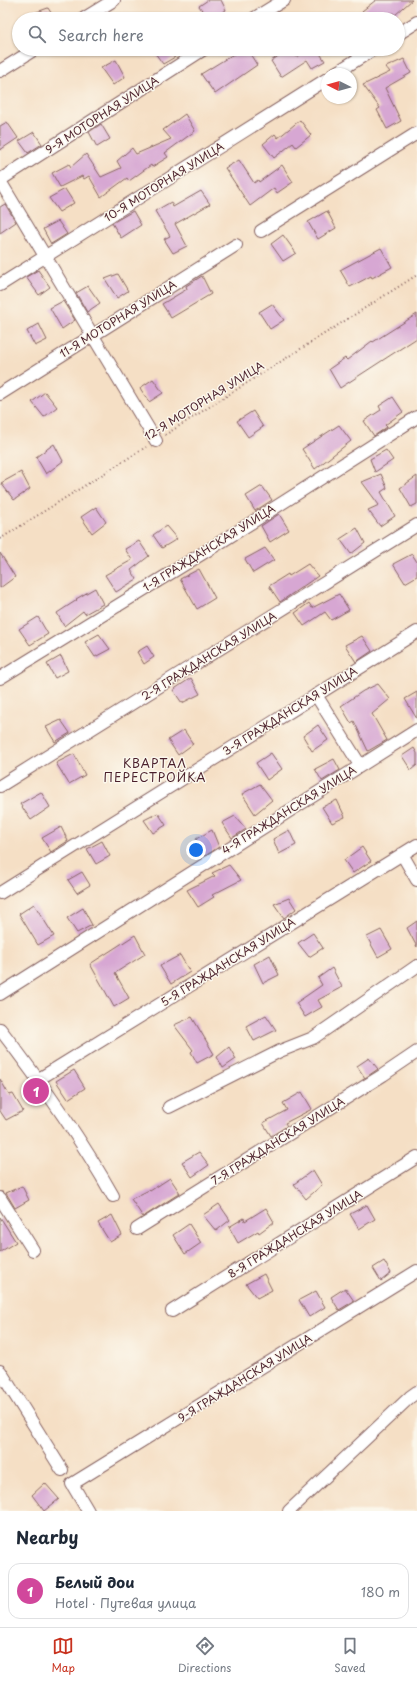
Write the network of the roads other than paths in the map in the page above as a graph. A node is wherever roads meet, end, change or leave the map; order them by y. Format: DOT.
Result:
graph roads {
  1 [pos="114,0"];
  2 [pos="284,0"];
  3 [pos="94,12"];
  4 [pos="264,12"];
  5 [pos="417,22"];
  6 [pos="405,30"];
  7 [pos="24,56"];
  8 [pos="193,56"];
  9 [pos="363,56"];
  10 [pos="344,68"];
  11 [pos="0,71"];
  12 [pos="321,83"];
  13 [pos="417,133"];
  14 [pos="0,180"];
  15 [pos="261,231"];
  16 [pos="236,245"];
  17 [pos="46,256"];
  18 [pos="0,285"];
  19 [pos="92,334"];
  20 [pos="0,394"];
  21 [pos="417,417"];
  22 [pos="156,441"];
  23 [pos="417,525"];
  24 [pos="417,632"];
  25 [pos="0,678"];
  26 [pos="316,695"];
  27 [pos="417,730"];
  28 [pos="360,765"];
  29 [pos="0,786"];
  30 [pos="417,845"];
  31 [pos="402,854"];
  32 [pos="417,880"];
  33 [pos="0,893"];
  34 [pos="417,966"];
  35 [pos="0,994"];
  36 [pos="0,1029"];
  37 [pos="417,1052"];
  38 [pos="39,1079"];
  39 [pos="169,1106"];
  40 [pos="417,1157"];
  41 [pos="113,1196"];
  42 [pos="0,1198"];
  43 [pos="137,1229"];
  44 [pos="33,1250"];
  45 [pos="417,1271"];
  46 [pos="172,1311"];
  47 [pos="0,1371"];
  48 [pos="417,1392"];
  49 [pos="62,1470"];
  50 [pos="88,1511"];
  51 [pos="289,1511"];
  1 -- 3 [label="street"];
  2 -- 4 [label="street"];
  5 -- 6 [label="street"];
  7 -- 11 [label="street"];
  8 -- 14 [label="street, 9-Я МОТОРНАЯ УЛИЦА"];
  9 -- 10 [label="street"];
  12 -- 17 [label="street, 10-Я МОТОРНАЯ УЛИЦА"];
  13 -- 15 [label="street"];
  14 -- 17 [label="street"];
  16 -- 19 [label="street, 11-Я МОТОРНАЯ УЛИЦА"];
  17 -- 18 [label="street, 10-Я МОТОРНАЯ УЛИЦА"];
  17 -- 19 [label="street"];
  19 -- 20 [label="street, 11-Я МОТОРНАЯ УЛИЦА"];
  19 -- 22 [label="street"];
  21 -- 25 [label="street, 1-Я ГРАЖДАНСКАЯ УЛИЦА"];
  23 -- 29 [label="street, 2-Я ГРАЖДАНСКАЯ УЛИЦА"];
  24 -- 26 [label="street, 3-Я ГРАЖДАНСКАЯ УЛИЦА"];
  26 -- 28 [label="street"];
  26 -- 33 [label="street, 3-Я ГРАЖДАНСКАЯ УЛИЦА"];
  27 -- 28 [label="street, 4-Я ГРАЖДАНСКАЯ УЛИЦА"];
  28 -- 35 [label="street, 4-Я ГРАЖДАНСКАЯ УЛИЦА"];
  30 -- 31 [label="street, 5-Я ГРАЖДАНСКАЯ УЛИЦА"];
  31 -- 32 [label="street"];
  31 -- 38 [label="street, 5-Я ГРАЖДАНСКАЯ УЛИЦА"];
  34 -- 39 [label="street"];
  36 -- 38 [label="street"];
  37 -- 43 [label="street, 7-Я ГРАЖДАНСКАЯ УЛИЦА"];
  38 -- 41 [label="street"];
  40 -- 46 [label="street, 8-Я ГРАЖДАНСКАЯ УЛИЦА"];
  42 -- 44 [label="street"];
  45 -- 50 [label="street, 9-Я ГРАЖДАНСКАЯ УЛИЦА"];
  47 -- 49 [label="street"];
  48 -- 51 [label="street"];
}
